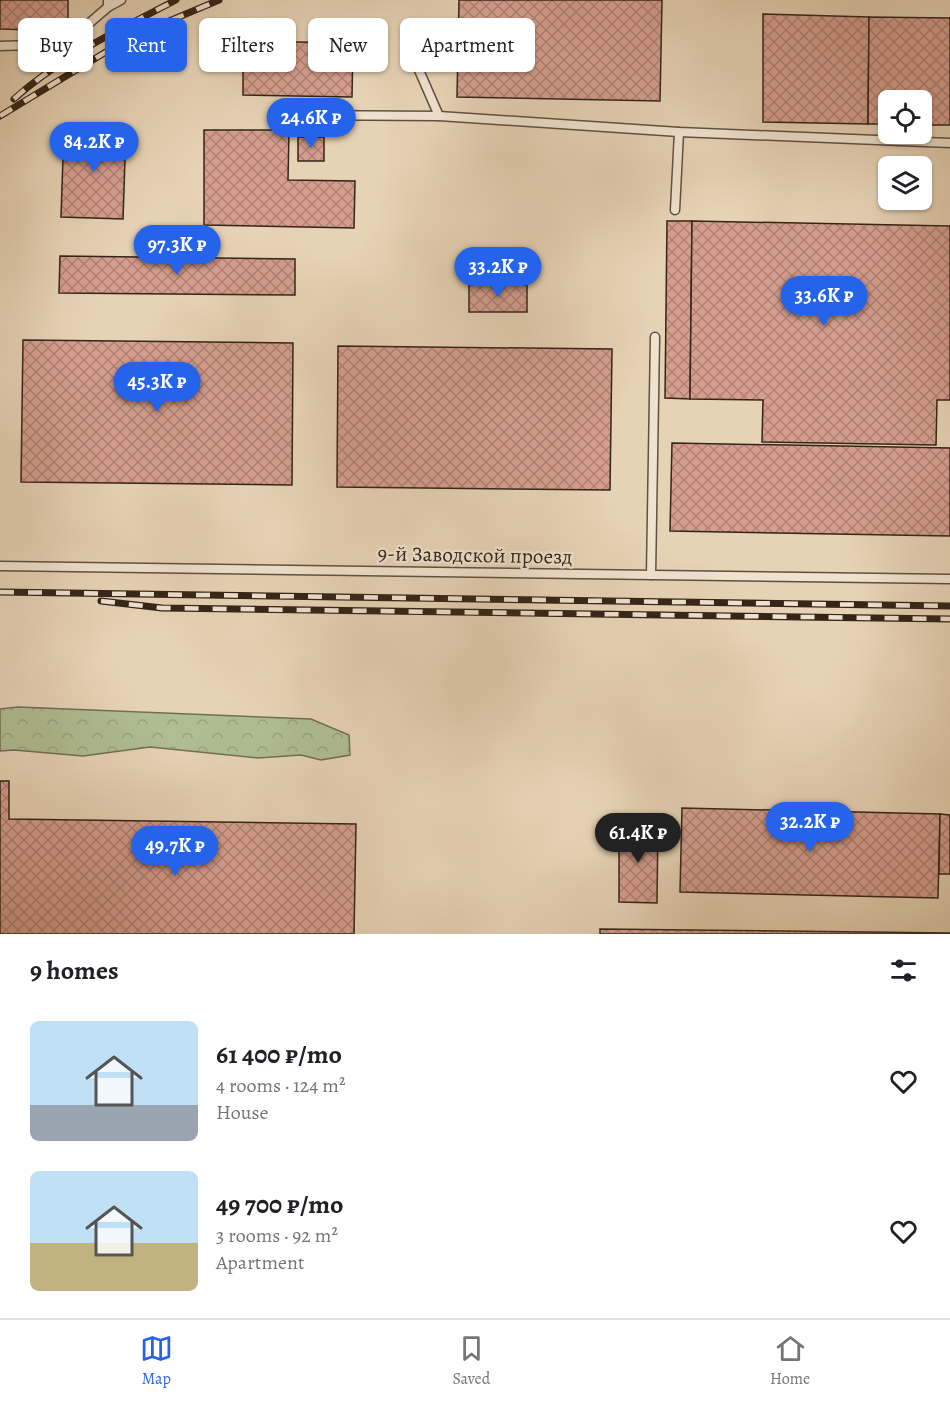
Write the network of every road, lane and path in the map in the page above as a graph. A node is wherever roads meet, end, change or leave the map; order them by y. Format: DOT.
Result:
graph roads {
  1 [pos="121,0"];
  2 [pos="108,4"];
  3 [pos="0,46"];
  4 [pos="420,72"];
  5 [pos="291,115"];
  6 [pos="439,116"];
  7 [pos="679,132"];
  8 [pos="950,142"];
  9 [pos="675,210"];
  10 [pos="655,337"];
  11 [pos="0,566"];
  12 [pos="651,575"];
  13 [pos="950,579"];
  1 -- 2 [label="lane"];
  2 -- 3 [label="lane"];
  4 -- 6 [label="lane"];
  5 -- 6 [label="lane"];
  6 -- 7 [label="lane"];
  7 -- 8 [label="lane"];
  7 -- 9 [label="lane"];
  10 -- 12 [label="lane"];
  11 -- 12 [label="lane, 9-й Заводской проезд"];
  12 -- 13 [label="lane, 9-й Заводской проезд"];
}
